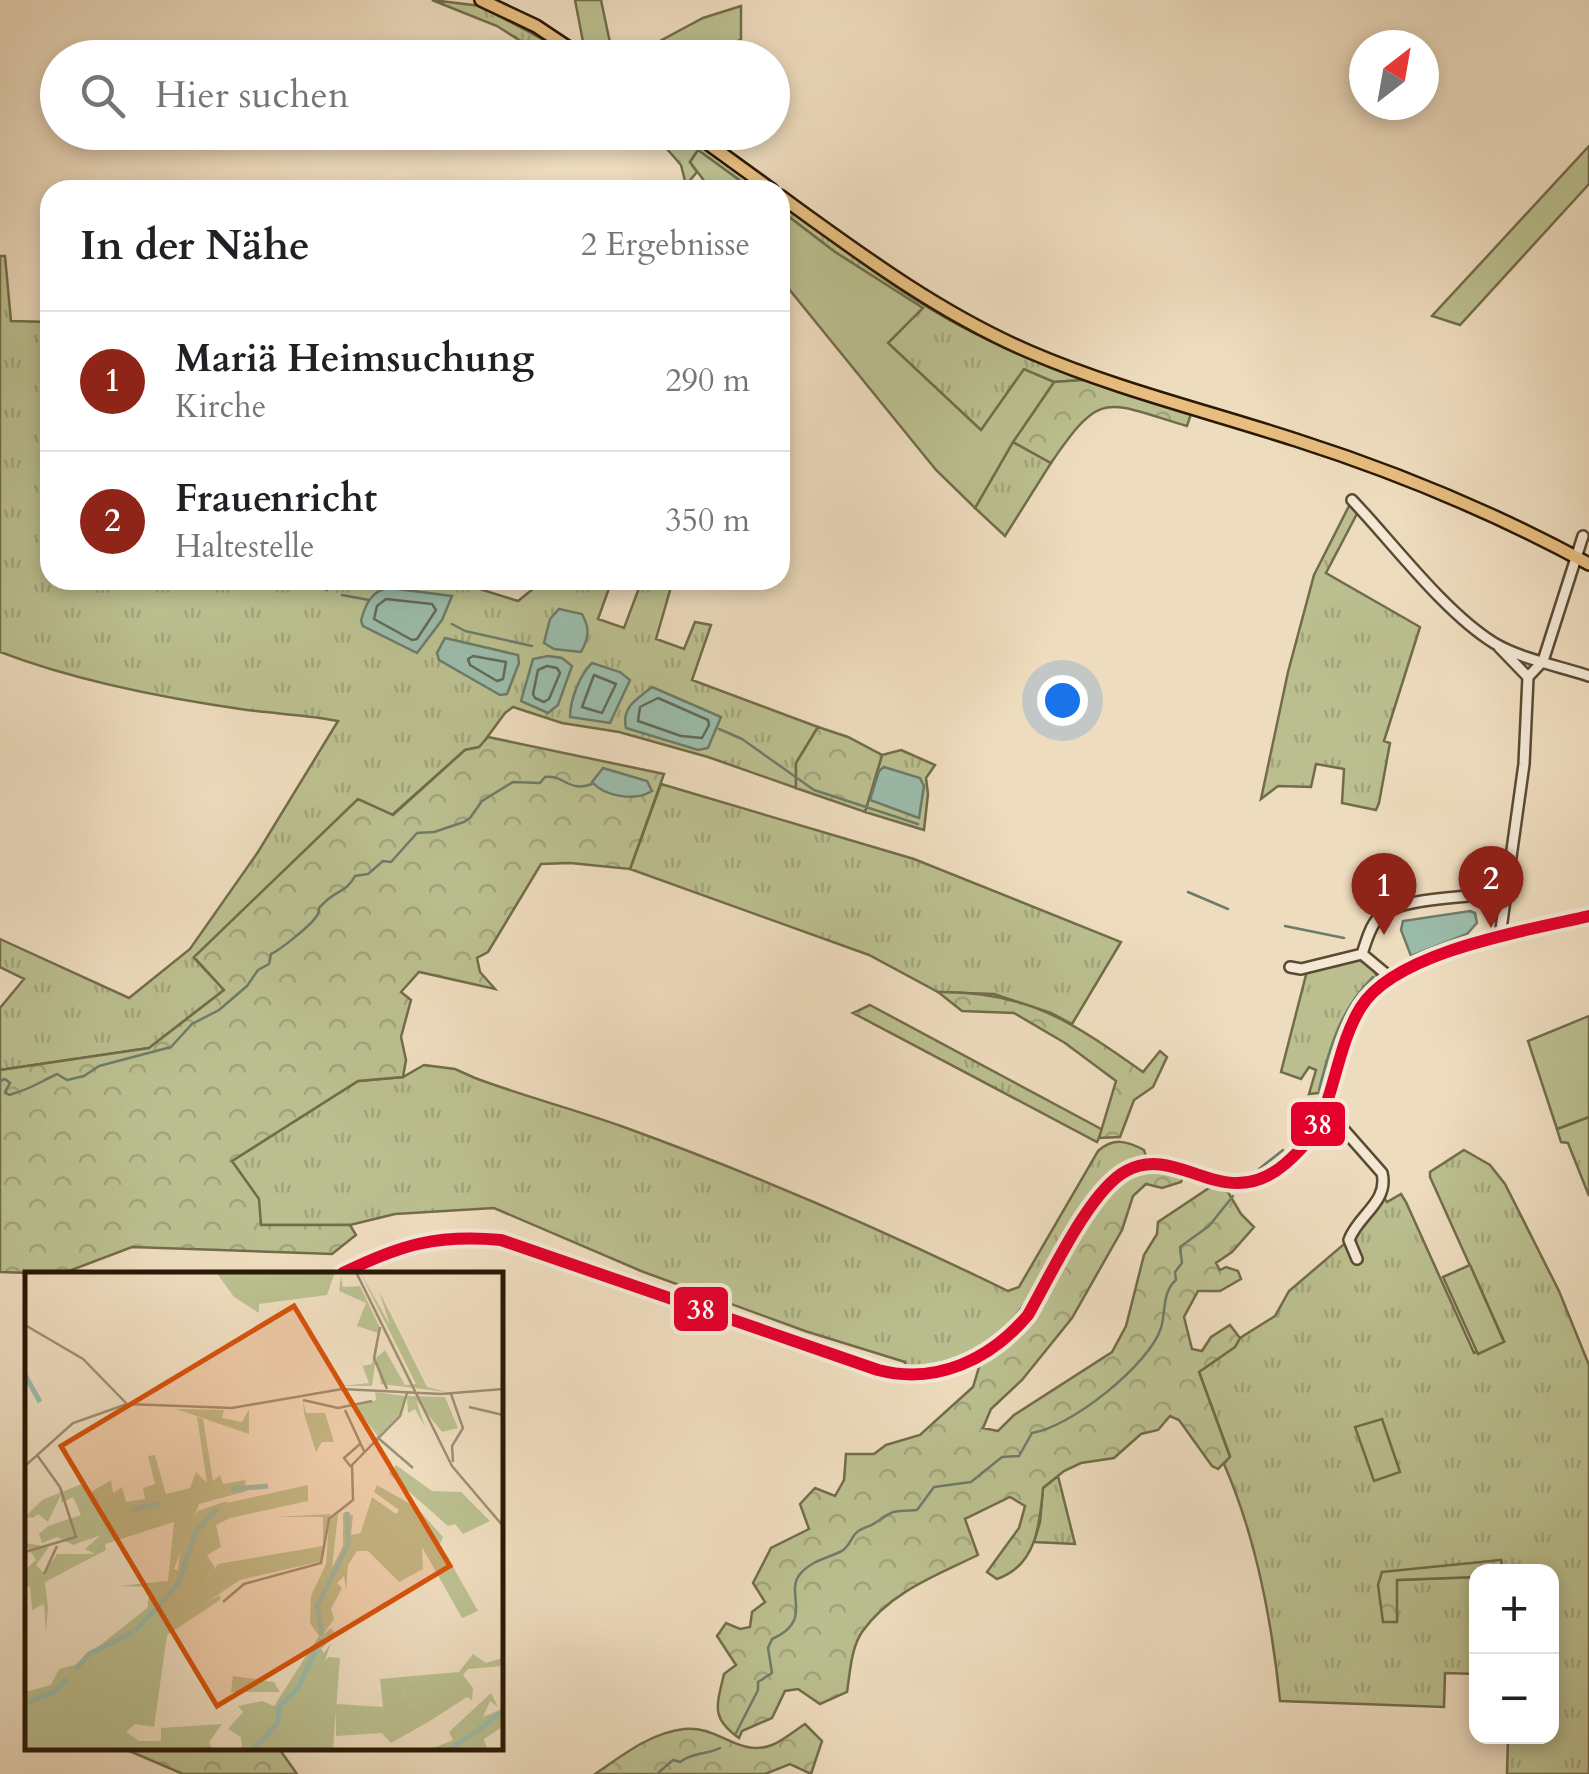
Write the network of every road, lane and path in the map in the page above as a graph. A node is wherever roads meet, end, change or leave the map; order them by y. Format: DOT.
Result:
graph roads {
  1 [pos="481,0"];
  2 [pos="557,40"];
  3 [pos="717,150"];
  4 [pos="758,180"];
  5 [pos="790,203"];
  6 [pos="1352,500"];
  7 [pos="1583,536"];
  8 [pos="1583,561"];
  9 [pos="1498,645"];
  10 [pos="1543,660"];
  11 [pos="1589,676"];
  12 [pos="1528,677"];
  13 [pos="1505,892"];
  14 [pos="1589,916"];
  15 [pos="1500,936"];
  16 [pos="1362,954"];
  17 [pos="1290,968"];
  18 [pos="1392,979"];
  19 [pos="1322,1116"];
  20 [pos="1357,1259"];
  21 [pos="342,1272"];
  1 -- 2 [label="main road"];
  3 -- 4 [label="main road"];
  5 -- 8 [label="main road"];
  6 -- 9 [label="street"];
  7 -- 8 [label="street"];
  8 -- 10 [label="street"];
  9 -- 10 [label="street"];
  9 -- 12 [label="street"];
  10 -- 11 [label="street"];
  10 -- 12 [label="street"];
  12 -- 13 [label="street"];
  13 -- 15 [label="street"];
  13 -- 16 [label="street"];
  14 -- 15 [label="street"];
  15 -- 18 [label="street"];
  16 -- 17 [label="street"];
  16 -- 18 [label="street"];
  18 -- 19 [label="street"];
  19 -- 20 [label="street"];
  19 -- 21 [label="street"];
}
